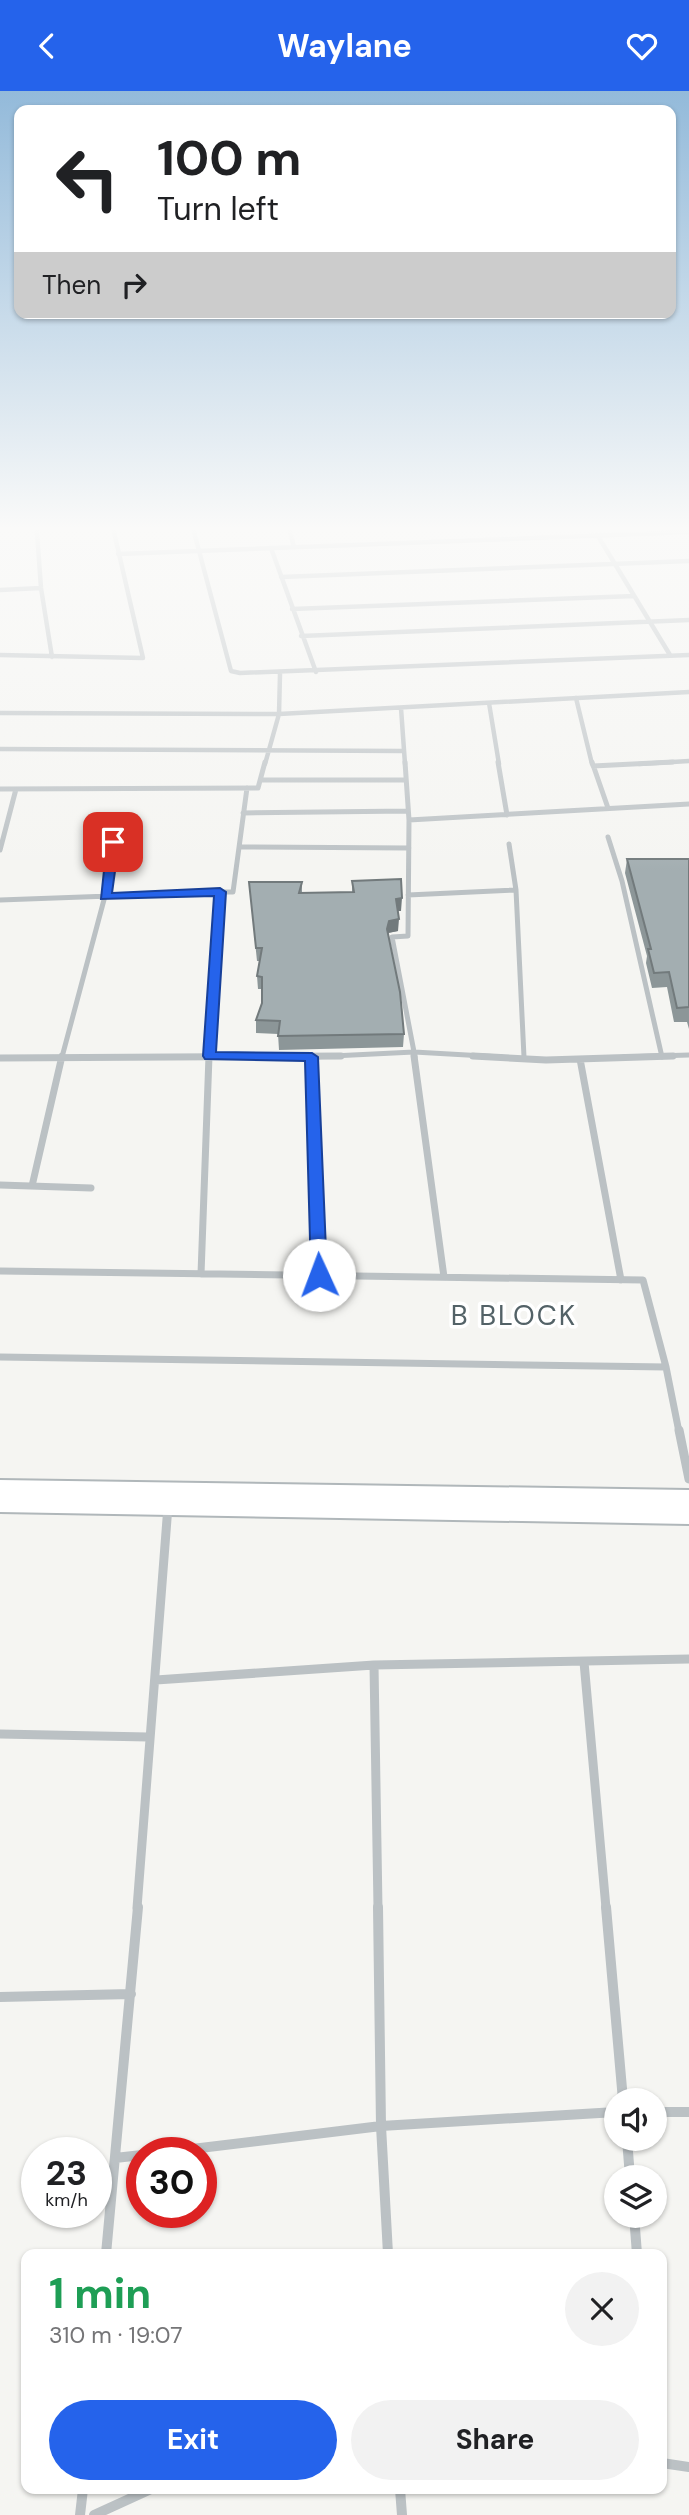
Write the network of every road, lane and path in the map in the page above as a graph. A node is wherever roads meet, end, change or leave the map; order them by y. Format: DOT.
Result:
graph roads {
  1 [pos="50,645"];
  2 [pos="140,645"];
  3 [pos="224,645"];
  4 [pos="305,645"];
  5 [pos="664,645"];
  6 [pos="0,655"];
  7 [pos="689,655"];
  8 [pos="670,656"];
  9 [pos="52,657"];
  10 [pos="316,672"];
  11 [pos="280,674"];
  12 [pos="689,692"];
  13 [pos="576,698"];
  14 [pos="489,703"];
  15 [pos="401,708"];
  16 [pos="0,713"];
  17 [pos="279,714"];
  18 [pos="0,749"];
  19 [pos="269,751"];
  20 [pos="404,751"];
  21 [pos="689,761"];
  22 [pos="593,766"];
  23 [pos="406,780"];
  24 [pos="261,781"];
  25 [pos="247,788"];
  26 [pos="0,789"];
  27 [pos="16,789"];
  28 [pos="689,804"];
  29 [pos="608,808"];
  30 [pos="408,811"];
  31 [pos="243,813"];
  32 [pos="507,815"];
  33 [pos="409,820"];
  34 [pos="608,837"];
  35 [pos="113,842"];
  36 [pos="509,844"];
  37 [pos="239,847"];
  38 [pos="409,848"];
  39 [pos="0,850"];
  40 [pos="516,890"];
  41 [pos="220,892"];
  42 [pos="408,895"];
  43 [pos="105,897"];
  44 [pos="0,900"];
  45 [pos="414,1052"];
  46 [pos="689,1055"];
  47 [pos="209,1056"];
  48 [pos="62,1057"];
  49 [pos="312,1057"];
  50 [pos="662,1057"];
  51 [pos="0,1058"];
  52 [pos="524,1058"];
  53 [pos="580,1059"];
  54 [pos="0,1185"];
  55 [pos="32,1186"];
  56 [pos="91,1188"];
  57 [pos="0,1272"];
  58 [pos="201,1274"];
  59 [pos="319,1275"];
  60 [pos="444,1277"];
  61 [pos="621,1280"];
  62 [pos="0,1357"];
  63 [pos="666,1367"];
  64 [pos="689,1479"];
  65 [pos="0,1496"];
  66 [pos="168,1499"];
  67 [pos="689,1507"];
  68 [pos="689,1659"];
  69 [pos="584,1662"];
  70 [pos="374,1665"];
  71 [pos="156,1680"];
  72 [pos="0,1734"];
  73 [pos="148,1737"];
  74 [pos="131,1994"];
  75 [pos="0,1997"];
  76 [pos="623,2088"];
  77 [pos="667,2112"];
  78 [pos="689,2112"];
  79 [pos="604,2113"];
  80 [pos="381,2126"];
  81 [pos="217,2146"];
  82 [pos="126,2157"];
  83 [pos="115,2158"];
  84 [pos="635,2228"];
  85 [pos="106,2249"];
  86 [pos="388,2249"];
  87 [pos="637,2249"];
  88 [pos="667,2464"];
  89 [pos="689,2467"];
  90 [pos="82,2494"];
  91 [pos="140,2494"];
  92 [pos="400,2494"];
  93 [pos="80,2515"];
  94 [pos="94,2515"];
  95 [pos="402,2515"];
  1 -- 9 [label="street"];
  2 -- 9 [label="street"];
  3 -- 11 [label="street"];
  4 -- 10 [label="street"];
  5 -- 8 [label="street"];
  6 -- 9 [label="street"];
  7 -- 8 [label="street"];
  8 -- 10 [label="street"];
  10 -- 11 [label="street"];
  11 -- 17 [label="street"];
  12 -- 13 [label="street"];
  13 -- 14 [label="street"];
  13 -- 22 [label="street"];
  14 -- 15 [label="street"];
  14 -- 32 [label="street"];
  15 -- 17 [label="street"];
  15 -- 20 [label="street"];
  16 -- 17 [label="street"];
  17 -- 19 [label="street"];
  18 -- 19 [label="street"];
  19 -- 20 [label="street"];
  19 -- 24 [label="street"];
  20 -- 23 [label="street"];
  21 -- 22 [label="street"];
  22 -- 29 [label="street"];
  23 -- 24 [label="street"];
  23 -- 30 [label="street"];
  24 -- 25 [label="street"];
  25 -- 27 [label="street"];
  25 -- 31 [label="street"];
  26 -- 27 [label="street"];
  27 -- 39 [label="street"];
  28 -- 29 [label="street"];
  29 -- 32 [label="street"];
  30 -- 31 [label="street"];
  30 -- 33 [label="street"];
  31 -- 37 [label="street"];
  32 -- 33 [label="street"];
  33 -- 38 [label="street"];
  34 -- 50 [label="street"];
  35 -- 43 [label="street"];
  36 -- 40 [label="street"];
  37 -- 38 [label="street"];
  37 -- 41 [label="street"];
  38 -- 42 [label="street"];
  40 -- 42 [label="street"];
  40 -- 52 [label="street"];
  41 -- 43 [label="street"];
  41 -- 47 [label="street"];
  42 -- 45 [label="street"];
  43 -- 44 [label="street"];
  43 -- 48 [label="street"];
  45 -- 49 [label="street"];
  45 -- 52 [label="street"];
  45 -- 60 [label="street"];
  46 -- 50 [label="street"];
  47 -- 48 [label="street"];
  47 -- 49 [label="street"];
  47 -- 58 [label="street"];
  48 -- 51 [label="street"];
  48 -- 55 [label="street"];
  49 -- 59 [label="street"];
  50 -- 53 [label="street"];
  52 -- 53 [label="street"];
  53 -- 61 [label="street"];
  54 -- 55 [label="street"];
  55 -- 56 [label="street"];
  57 -- 58 [label="street"];
  58 -- 59 [label="street"];
  59 -- 60 [label="street"];
  60 -- 61 [label="street"];
  61 -- 63 [label="street"];
  62 -- 63 [label="street"];
  63 -- 64 [label="street"];
  65 -- 66 [label="street"];
  66 -- 67 [label="street"];
  66 -- 71 [label="street"];
  68 -- 69 [label="street"];
  69 -- 70 [label="street"];
  69 -- 76 [label="street"];
  70 -- 71 [label="street"];
  70 -- 80 [label="street"];
  71 -- 73 [label="street"];
  72 -- 73 [label="street"];
  73 -- 74 [label="street"];
  74 -- 75 [label="street"];
  74 -- 83 [label="street"];
  77 -- 78 [label="street"];
  79 -- 80 [label="street"];
  80 -- 81 [label="street"];
  80 -- 86 [label="street"];
  82 -- 83 [label="street"];
  83 -- 85 [label="street"];
  84 -- 87 [label="street"];
  88 -- 89 [label="street"];
  90 -- 93 [label="street"];
  91 -- 94 [label="street"];
  92 -- 95 [label="street"];
}
